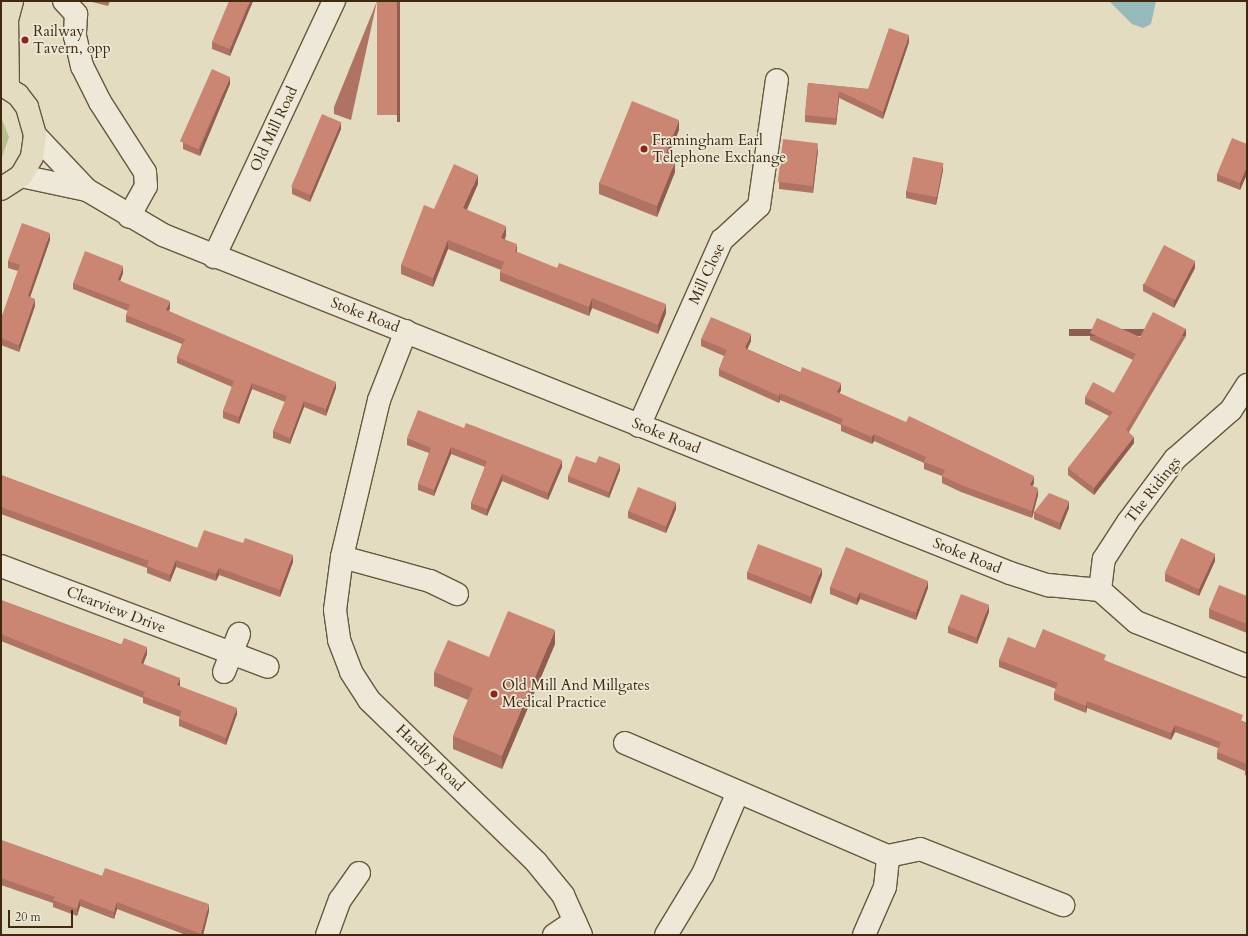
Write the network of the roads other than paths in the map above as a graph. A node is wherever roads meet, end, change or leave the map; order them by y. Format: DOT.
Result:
graph roads {
  1 [pos="64,1"];
  2 [pos="334,1"];
  3 [pos="7,17"];
  4 [pos="777,80"];
  5 [pos="5,86"];
  6 [pos="35,135"];
  7 [pos="20,176"];
  8 [pos="1,189"];
  9 [pos="87,190"];
  10 [pos="129,217"];
  11 [pos="214,257"];
  12 [pos="406,331"];
  13 [pos="1247,385"];
  14 [pos="639,426"];
  15 [pos="342,557"];
  16 [pos="1,566"];
  17 [pos="1100,590"];
  18 [pos="457,594"];
  19 [pos="1247,666"];
  20 [pos="268,667"];
  21 [pos="625,743"];
  22 [pos="738,792"];
  23 [pos="888,856"];
  24 [pos="359,873"];
  25 [pos="1063,905"];
  26 [pos="578,928"];
  27 [pos="327,935"];
  28 [pos="554,935"];
  29 [pos="666,935"];
  30 [pos="864,935"];
  1 -- 10 [label="street"];
  2 -- 11 [label="street, Old Mill Road"];
  3 -- 5 [label="main road"];
  4 -- 14 [label="street, Mill Close"];
  5 -- 6 [label="main road"];
  6 -- 7 [label="main road"];
  6 -- 9 [label="street, Stoke Road"];
  7 -- 8 [label="main road"];
  7 -- 9 [label="street, Stoke Road"];
  9 -- 10 [label="street, Stoke Road"];
  10 -- 11 [label="street, Stoke Road"];
  11 -- 12 [label="street, Stoke Road"];
  12 -- 14 [label="street, Stoke Road"];
  12 -- 15 [label="street, Hardley Road"];
  13 -- 17 [label="street, The Ridings"];
  14 -- 17 [label="street, Stoke Road"];
  15 -- 18 [label="street"];
  15 -- 26 [label="street, Hardley Road"];
  16 -- 20 [label="street, Clearview Drive"];
  17 -- 19 [label="street"];
  21 -- 22 [label="street"];
  22 -- 23 [label="street"];
  22 -- 29 [label="street"];
  23 -- 25 [label="street"];
  23 -- 30 [label="street"];
  24 -- 27 [label="street"];
  26 -- 28 [label="street"];
}
